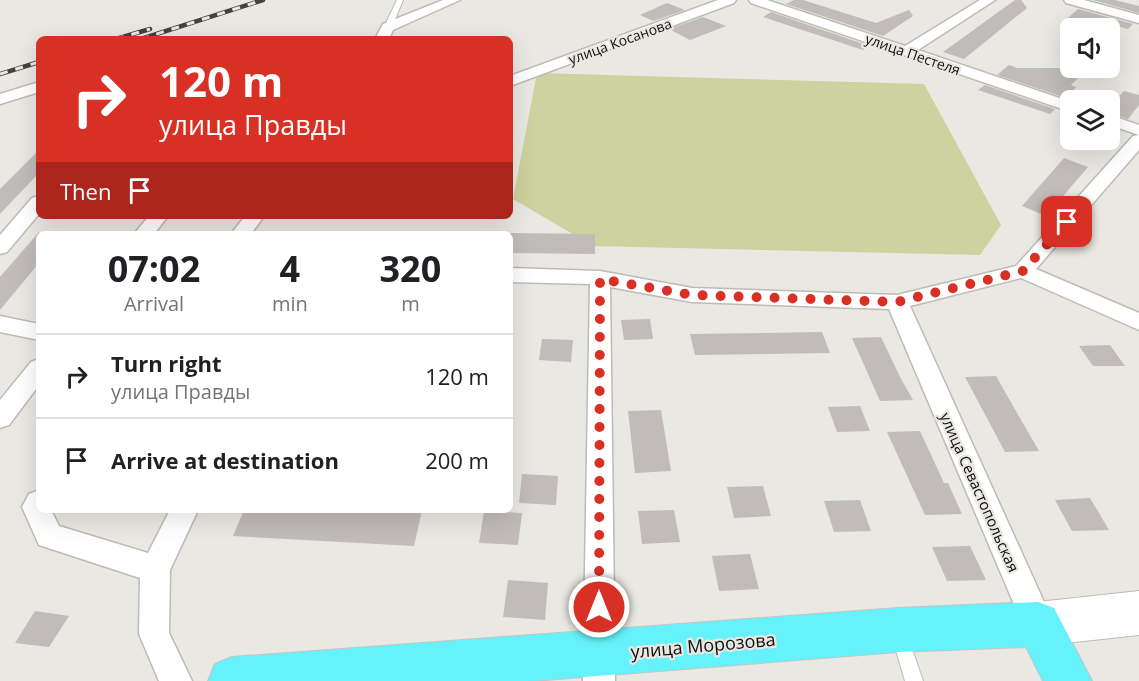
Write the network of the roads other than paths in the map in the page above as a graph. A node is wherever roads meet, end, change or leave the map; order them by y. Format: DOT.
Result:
graph roads {
  1 [pos="400,0"];
  2 [pos="454,0"];
  3 [pos="730,0"];
  4 [pos="755,0"];
  5 [pos="989,0"];
  6 [pos="1070,0"];
  7 [pos="1139,19"];
  8 [pos="385,33"];
  9 [pos="905,52"];
  10 [pos="513,80"];
  11 [pos="36,88"];
  12 [pos="0,99"];
  13 [pos="1060,103"];
  14 [pos="1120,123"];
  15 [pos="1139,130"];
  16 [pos="1139,140"];
  17 [pos="36,206"];
  18 [pos="156,219"];
  19 [pos="253,219"];
  20 [pos="146,231"];
  21 [pos="243,231"];
  22 [pos="0,248"];
  23 [pos="1023,271"];
  24 [pos="513,275"];
  25 [pos="600,279"];
  26 [pos="897,302"];
  27 [pos="1139,322"];
  28 [pos="0,324"];
  29 [pos="36,331"];
  30 [pos="36,372"];
  31 [pos="0,418"];
  32 [pos="39,513"];
  33 [pos="182,513"];
  34 [pos="154,569"];
  35 [pos="1139,613"];
  36 [pos="1038,624"];
  37 [pos="898,630"];
  38 [pos="599,667"];
  39 [pos="176,681"];
  40 [pos="231,681"];
  41 [pos="914,681"];
  42 [pos="1068,681"];
  1 -- 8 [label="lane"];
  2 -- 8 [label="street"];
  3 -- 10 [label="street, улица Косанова"];
  4 -- 9 [label="street, улица Пестеля"];
  5 -- 9 [label="street"];
  6 -- 7 [label="street"];
  9 -- 13 [label="street, улица Пестеля"];
  11 -- 12 [label="street"];
  14 -- 15 [label="street"];
  16 -- 23 [label="street"];
  17 -- 22 [label="street"];
  18 -- 20 [label="street"];
  19 -- 21 [label="street"];
  23 -- 26 [label="street"];
  23 -- 27 [label="street"];
  24 -- 25 [label="street"];
  25 -- 26 [label="street"];
  25 -- 38 [label="street"];
  26 -- 36 [label="street, улица Севастопольская"];
  28 -- 29 [label="street"];
  30 -- 31 [label="street"];
  32 -- 34 [label="street"];
  33 -- 34 [label="street"];
  34 -- 39 [label="street"];
  35 -- 36 [label="main road, улица Морозова"];
  36 -- 37 [label="main road, улица Морозова"];
  36 -- 42 [label="main road, улица Севастопольская"];
  37 -- 38 [label="main road, улица Морозова"];
  37 -- 41 [label="lane"];
  38 -- 40 [label="main road, улица Морозова"];
}
